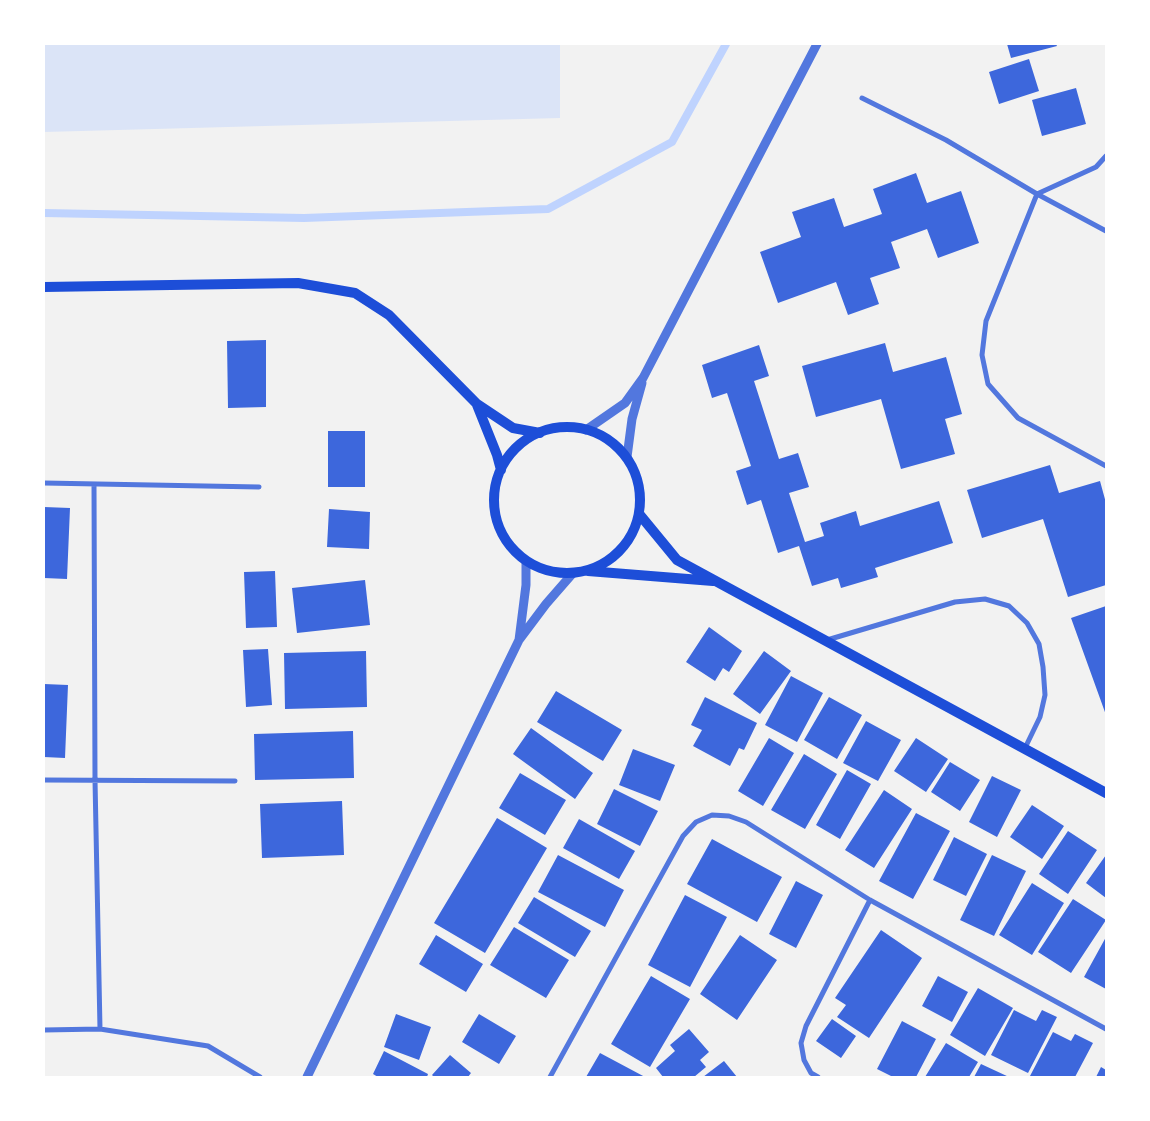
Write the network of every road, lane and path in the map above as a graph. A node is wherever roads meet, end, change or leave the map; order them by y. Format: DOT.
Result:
graph roads {
  1 [pos="817,44"];
  2 [pos="862,98"];
  3 [pos="1106,156"];
  4 [pos="1037,194"];
  5 [pos="1106,231"];
  6 [pos="44,287"];
  7 [pos="644,378"];
  8 [pos="477,404"];
  9 [pos="586,430"];
  10 [pos="540,432"];
  11 [pos="627,457"];
  12 [pos="1106,466"];
  13 [pos="500,470"];
  14 [pos="44,483"];
  15 [pos="94,484"];
  16 [pos="259,487"];
  17 [pos="640,515"];
  18 [pos="526,561"];
  19 [pos="587,571"];
  20 [pos="573,573"];
  21 [pos="719,581"];
  22 [pos="519,640"];
  23 [pos="826,640"];
  24 [pos="1025,748"];
  25 [pos="44,780"];
  26 [pos="95,780"];
  27 [pos="235,781"];
  28 [pos="1106,793"];
  29 [pos="870,900"];
  30 [pos="1106,1028"];
  31 [pos="100,1029"];
  32 [pos="44,1030"];
  33 [pos="260,1077"];
  34 [pos="307,1077"];
  35 [pos="550,1077"];
  36 [pos="818,1077"];
  1 -- 7 [label="street"];
  2 -- 4 [label="street"];
  3 -- 4 [label="street"];
  4 -- 5 [label="street"];
  4 -- 12 [label="street"];
  6 -- 8 [label="main road"];
  7 -- 9 [label="street"];
  7 -- 11 [label="street"];
  8 -- 10 [label="main road"];
  8 -- 13 [label="main road"];
  9 -- 10 [label="main road"];
  9 -- 11 [label="main road"];
  10 -- 13 [label="main road"];
  11 -- 17 [label="main road"];
  13 -- 18 [label="main road"];
  14 -- 15 [label="street"];
  15 -- 16 [label="street"];
  15 -- 26 [label="street"];
  17 -- 19 [label="main road"];
  17 -- 21 [label="main road"];
  18 -- 20 [label="main road"];
  18 -- 22 [label="street"];
  19 -- 20 [label="main road"];
  19 -- 21 [label="main road"];
  20 -- 22 [label="street"];
  21 -- 23 [label="main road"];
  22 -- 34 [label="street"];
  23 -- 24 [label="main road"];
  23 -- 24 [label="street"];
  24 -- 28 [label="main road"];
  25 -- 26 [label="street"];
  26 -- 27 [label="street"];
  26 -- 31 [label="street"];
  29 -- 30 [label="street"];
  29 -- 35 [label="street"];
  29 -- 36 [label="street"];
  31 -- 32 [label="street"];
  31 -- 33 [label="street"];
}
